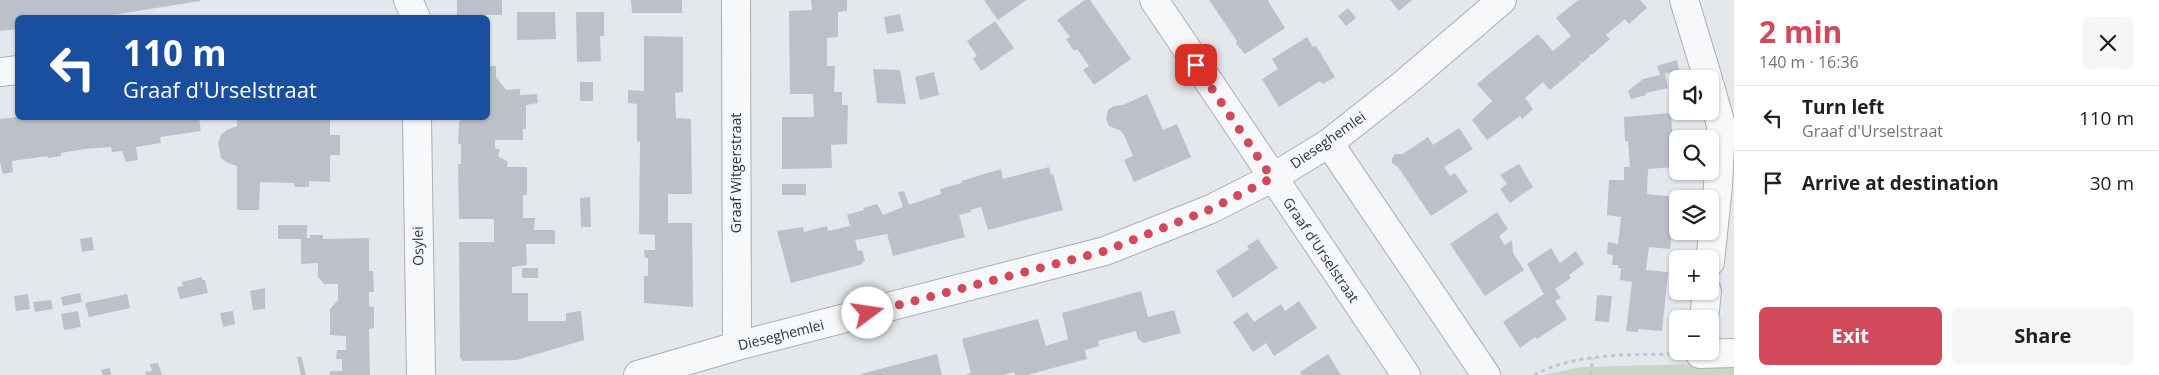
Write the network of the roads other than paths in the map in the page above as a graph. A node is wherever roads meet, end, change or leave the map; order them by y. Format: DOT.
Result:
graph roads {
  1 [pos="408,0"];
  2 [pos="736,0"];
  3 [pos="1154,0"];
  4 [pos="1502,0"];
  5 [pos="1684,0"];
  6 [pos="414,15"];
  7 [pos="15,70"];
  8 [pos="1705,70"];
  9 [pos="0,72"];
  10 [pos="1719,119"];
  11 [pos="417,120"];
  12 [pos="1329,142"];
  13 [pos="1272,178"];
  14 [pos="1718,186"];
  15 [pos="1734,232"];
  16 [pos="1711,250"];
  17 [pos="737,346"];
  18 [pos="1719,353"];
  19 [pos="1734,353"];
  20 [pos="421,375"];
  21 [pos="638,375"];
  22 [pos="1406,375"];
  23 [pos="1486,375"];
  1 -- 6 [label="street"];
  2 -- 17 [label="street, Graaf Witgerstraat"];
  3 -- 13 [label="street, Graaf d'Urselstraat"];
  4 -- 12 [label="street, Dieseghemlei"];
  5 -- 8 [label="street"];
  7 -- 9 [label="street"];
  10 -- 14 [label="street"];
  11 -- 20 [label="street, Osylei"];
  12 -- 13 [label="street, Dieseghemlei"];
  12 -- 23 [label="street"];
  13 -- 17 [label="street, Dieseghemlei"];
  13 -- 22 [label="street, Graaf d'Urselstraat"];
  14 -- 15 [label="street"];
  14 -- 16 [label="street"];
  17 -- 21 [label="street, Dieseghemlei"];
  18 -- 19 [label="street"];
}
